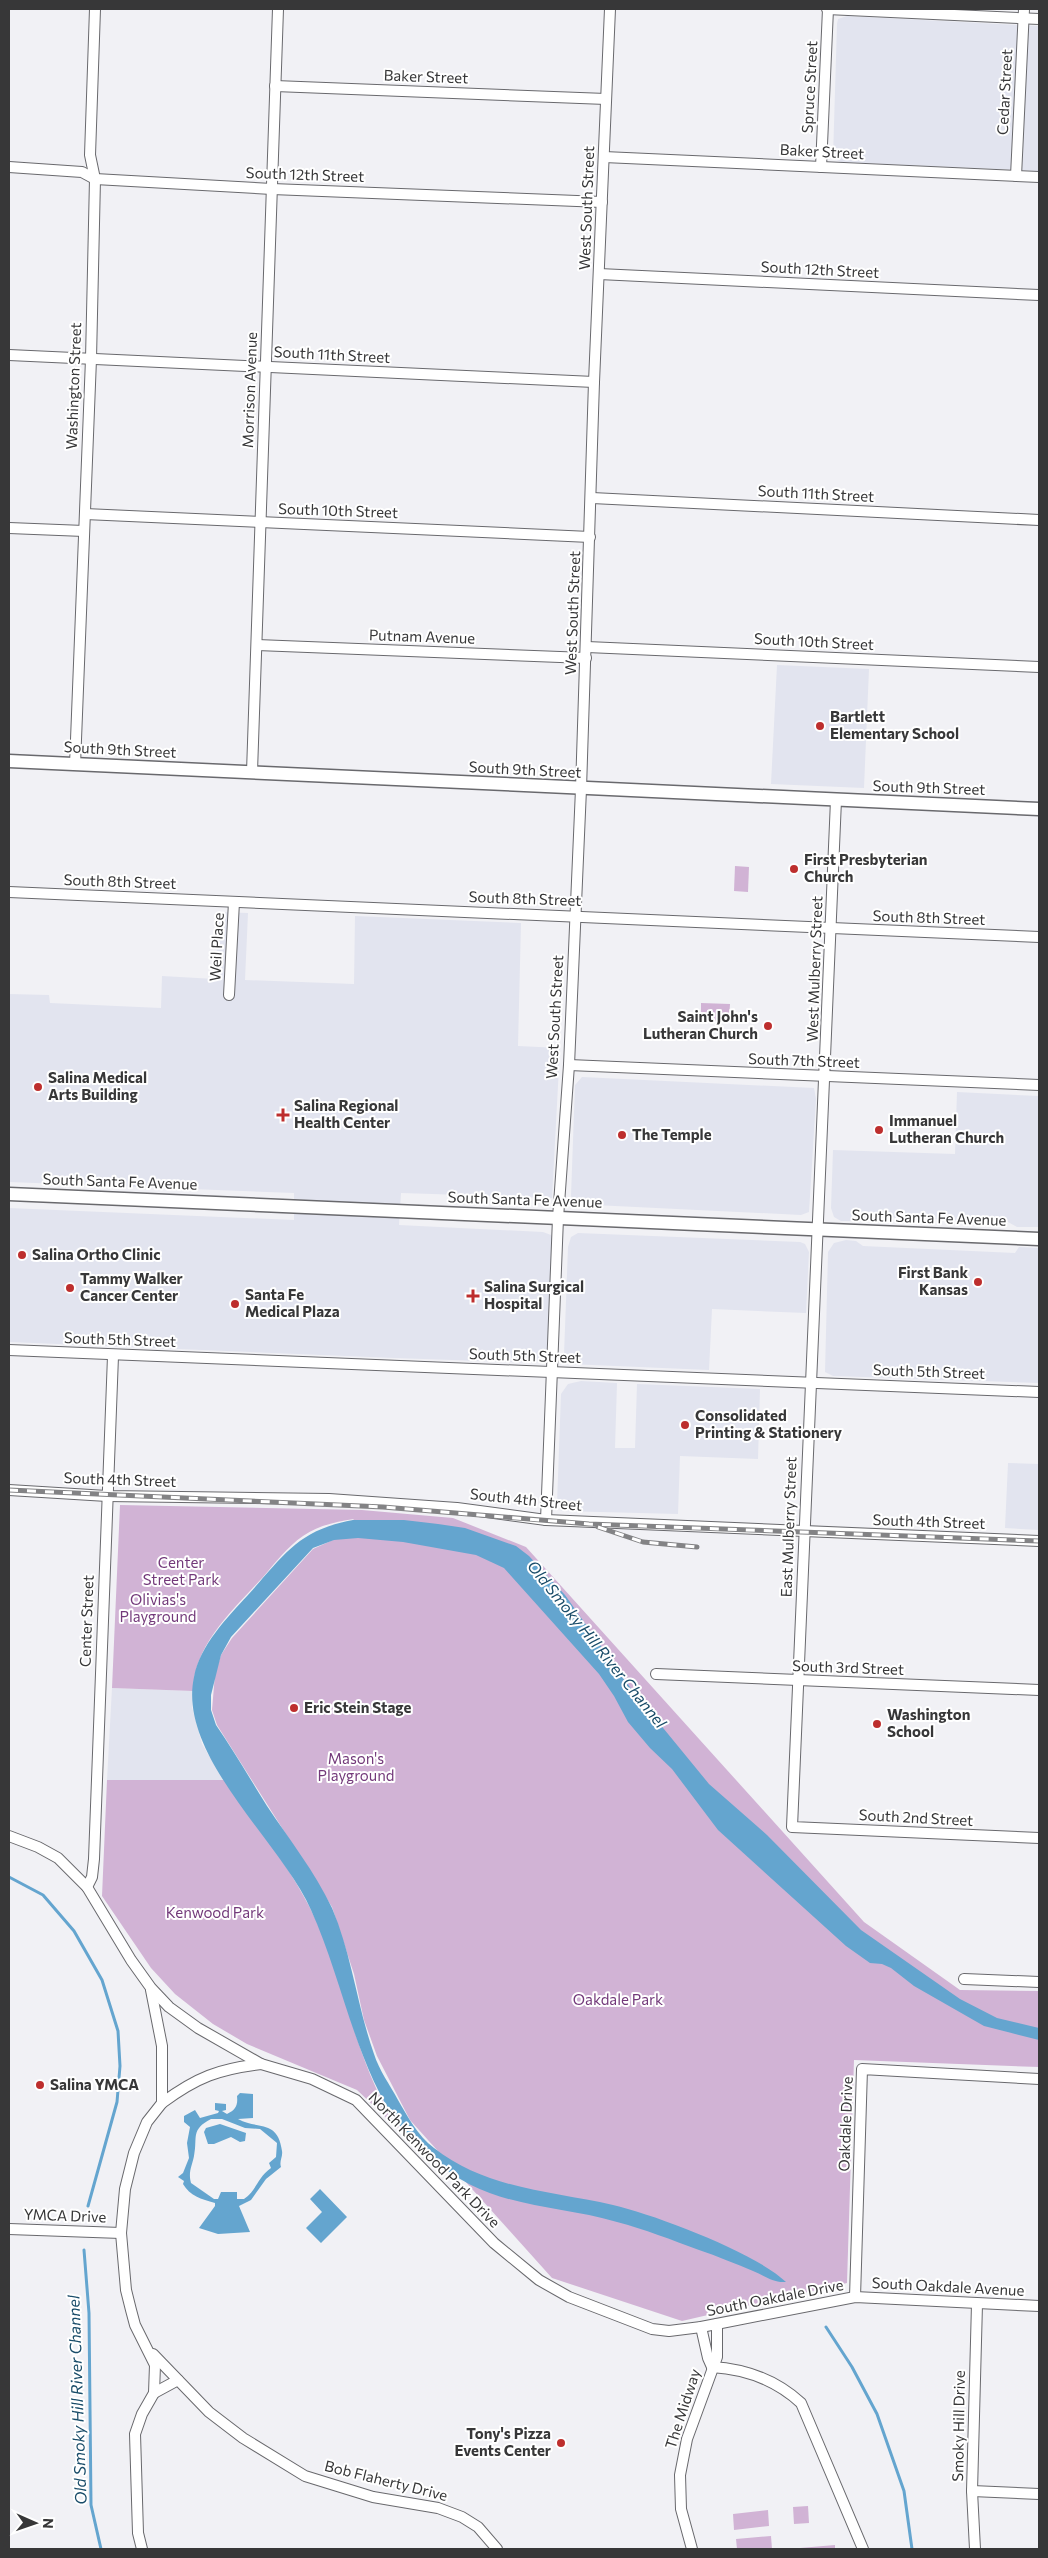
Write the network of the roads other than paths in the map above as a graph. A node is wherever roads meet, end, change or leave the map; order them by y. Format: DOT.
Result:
graph roads {
  1 [pos="94,9"];
  2 [pos="278,9"];
  3 [pos="610,9"];
  4 [pos="828,9"];
  5 [pos="1024,13"];
  6 [pos="1039,18"];
  7 [pos="275,86"];
  8 [pos="606,98"];
  9 [pos="604,157"];
  10 [pos="9,167"];
  11 [pos="821,167"];
  12 [pos="1016,176"];
  13 [pos="1039,177"];
  14 [pos="95,179"];
  15 [pos="272,190"];
  16 [pos="602,202"];
  17 [pos="599,274"];
  18 [pos="1039,295"];
  19 [pos="9,355"];
  20 [pos="91,359"];
  21 [pos="266,367"];
  22 [pos="594,382"];
  23 [pos="592,498"];
  24 [pos="85,514"];
  25 [pos="1039,520"];
  26 [pos="261,523"];
  27 [pos="9,528"];
  28 [pos="84,531"];
  29 [pos="590,537"];
  30 [pos="256,645"];
  31 [pos="587,647"];
  32 [pos="586,658"];
  33 [pos="1039,667"];
  34 [pos="9,761"];
  35 [pos="75,765"];
  36 [pos="252,772"];
  37 [pos="581,789"];
  38 [pos="836,800"];
  39 [pos="1039,809"];
  40 [pos="9,892"];
  41 [pos="234,902"];
  42 [pos="575,916"];
  43 [pos="832,929"];
  44 [pos="1039,937"];
  45 [pos="229,994"];
  46 [pos="568,1064"];
  47 [pos="826,1076"];
  48 [pos="1039,1085"];
  49 [pos="9,1194"];
  50 [pos="558,1218"];
  51 [pos="817,1229"];
  52 [pos="1039,1239"];
  53 [pos="9,1350"];
  54 [pos="113,1356"];
  55 [pos="552,1372"];
  56 [pos="810,1383"];
  57 [pos="1039,1392"];
  58 [pos="9,1490"];
  59 [pos="107,1496"];
  60 [pos="546,1520"];
  61 [pos="804,1532"];
  62 [pos="1039,1541"];
  63 [pos="656,1674"];
  64 [pos="798,1681"];
  65 [pos="1039,1690"];
  66 [pos="792,1827"];
  67 [pos="9,1836"];
  68 [pos="1039,1838"];
  69 [pos="87,1887"];
  70 [pos="964,1979"];
  71 [pos="1039,1982"];
  72 [pos="151,1988"];
  73 [pos="261,2064"];
  74 [pos="1039,2079"];
  75 [pos="162,2103"];
  76 [pos="9,2229"];
  77 [pos="120,2233"];
  78 [pos="855,2298"];
  79 [pos="977,2304"];
  80 [pos="1039,2306"];
  81 [pos="717,2324"];
  82 [pos="701,2328"];
  83 [pos="150,2350"];
  84 [pos="712,2367"];
  85 [pos="178,2380"];
  86 [pos="154,2394"];
  87 [pos="972,2491"];
  88 [pos="1039,2494"];
  89 [pos="142,2549"];
  90 [pos="497,2549"];
  91 [pos="692,2549"];
  92 [pos="863,2549"];
  93 [pos="975,2549"];
  1 -- 14 [label="street, Washington Street"];
  2 -- 7 [label="street, Morrison Avenue"];
  3 -- 8 [label="street, West South Street"];
  4 -- 5 [label="street"];
  4 -- 11 [label="street, Spruce Street"];
  5 -- 6 [label="street"];
  5 -- 12 [label="street, Cedar Street"];
  7 -- 8 [label="street, Baker Street"];
  7 -- 15 [label="street, Morrison Avenue"];
  8 -- 9 [label="street, West South Street"];
  9 -- 11 [label="street, Baker Street"];
  9 -- 16 [label="street, West South Street"];
  10 -- 14 [label="street, South 12th Street"];
  11 -- 12 [label="street, Baker Street"];
  12 -- 13 [label="street, Baker Street"];
  14 -- 15 [label="street, South 12th Street"];
  14 -- 20 [label="street, Washington Street"];
  15 -- 16 [label="street, South 12th Street"];
  15 -- 21 [label="street, Morrison Avenue"];
  16 -- 17 [label="street, West South Street"];
  17 -- 18 [label="street, South 12th Street"];
  17 -- 22 [label="street, West South Street"];
  19 -- 20 [label="street, South 11th Street"];
  20 -- 21 [label="street, South 11th Street"];
  20 -- 24 [label="street, Washington Street"];
  21 -- 22 [label="street, South 11th Street"];
  21 -- 26 [label="street, Morrison Avenue"];
  22 -- 23 [label="street, West South Street"];
  23 -- 25 [label="street, South 11th Street"];
  23 -- 29 [label="street, West South Street"];
  24 -- 26 [label="street, South 10th Street"];
  24 -- 28 [label="street, Washington Street"];
  26 -- 29 [label="street, South 10th Street"];
  26 -- 30 [label="street, Morrison Avenue"];
  27 -- 28 [label="street"];
  28 -- 35 [label="street, Washington Street"];
  29 -- 31 [label="street, West South Street"];
  30 -- 32 [label="street, Putnam Avenue"];
  30 -- 36 [label="street, Morrison Avenue"];
  31 -- 32 [label="street, West South Street"];
  31 -- 33 [label="street, South 10th Street"];
  32 -- 37 [label="street, West South Street"];
  34 -- 35 [label="main road, South 9th Street"];
  35 -- 36 [label="main road, South 9th Street"];
  36 -- 37 [label="main road, South 9th Street"];
  37 -- 38 [label="main road, South 9th Street"];
  37 -- 42 [label="street, West South Street"];
  38 -- 39 [label="main road, South 9th Street"];
  38 -- 43 [label="street, West Mulberry Street"];
  40 -- 41 [label="street, South 8th Street"];
  41 -- 42 [label="street, South 8th Street"];
  41 -- 45 [label="street, Weil Place"];
  42 -- 43 [label="street, South 8th Street"];
  42 -- 46 [label="street, West South Street"];
  43 -- 44 [label="street, South 8th Street"];
  43 -- 47 [label="street, West Mulberry Street"];
  46 -- 47 [label="street, South 7th Street"];
  46 -- 50 [label="street, West South Street"];
  47 -- 48 [label="street, South 7th Street"];
  47 -- 51 [label="street, West Mulberry Street"];
  49 -- 50 [label="main road, South Santa Fe Avenue"];
  50 -- 51 [label="main road, South Santa Fe Avenue"];
  50 -- 55 [label="street, West South Street"];
  51 -- 52 [label="main road, South Santa Fe Avenue"];
  51 -- 56 [label="street, East Mulberry Street"];
  53 -- 54 [label="street, South 5th Street"];
  54 -- 55 [label="street, South 5th Street"];
  54 -- 59 [label="street, Center Street"];
  55 -- 56 [label="street, South 5th Street"];
  55 -- 60 [label="street, West South Street"];
  56 -- 57 [label="street, South 5th Street"];
  56 -- 61 [label="street, East Mulberry Street"];
  58 -- 59 [label="street, South 4th Street"];
  59 -- 60 [label="street, South 4th Street"];
  59 -- 69 [label="street, Center Street"];
  60 -- 61 [label="street, South 4th Street"];
  61 -- 62 [label="street, South 4th Street"];
  61 -- 64 [label="street, East Mulberry Street"];
  63 -- 64 [label="street, South 3rd Street"];
  64 -- 65 [label="street, South 3rd Street"];
  64 -- 66 [label="street, East Mulberry Street"];
  66 -- 68 [label="street, South 2nd Street"];
  67 -- 69 [label="street"];
  69 -- 72 [label="street"];
  70 -- 71 [label="street"];
  72 -- 73 [label="street, North Kenwood Park Drive"];
  72 -- 75 [label="street"];
  73 -- 75 [label="street"];
  73 -- 82 [label="street, North Kenwood Park Drive"];
  74 -- 78 [label="street, Oakdale Drive"];
  75 -- 77 [label="street"];
  76 -- 77 [label="street, YMCA Drive"];
  77 -- 83 [label="street"];
  78 -- 79 [label="street, South Oakdale Avenue"];
  78 -- 81 [label="street, South Oakdale Drive"];
  79 -- 80 [label="street, South Oakdale Avenue"];
  79 -- 87 [label="street, Smoky Hill Drive"];
  81 -- 82 [label="street, South Oakdale Drive"];
  81 -- 84 [label="street, The Midway"];
  82 -- 84 [label="street, The Midway"];
  83 -- 85 [label="street, Bob Flaherty Drive"];
  83 -- 86 [label="street"];
  84 -- 91 [label="street, The Midway"];
  84 -- 92 [label="street"];
  85 -- 86 [label="street"];
  85 -- 90 [label="street, Bob Flaherty Drive"];
  86 -- 89 [label="street"];
  87 -- 88 [label="street"];
  87 -- 93 [label="street, Smoky Hill Drive"];
}
